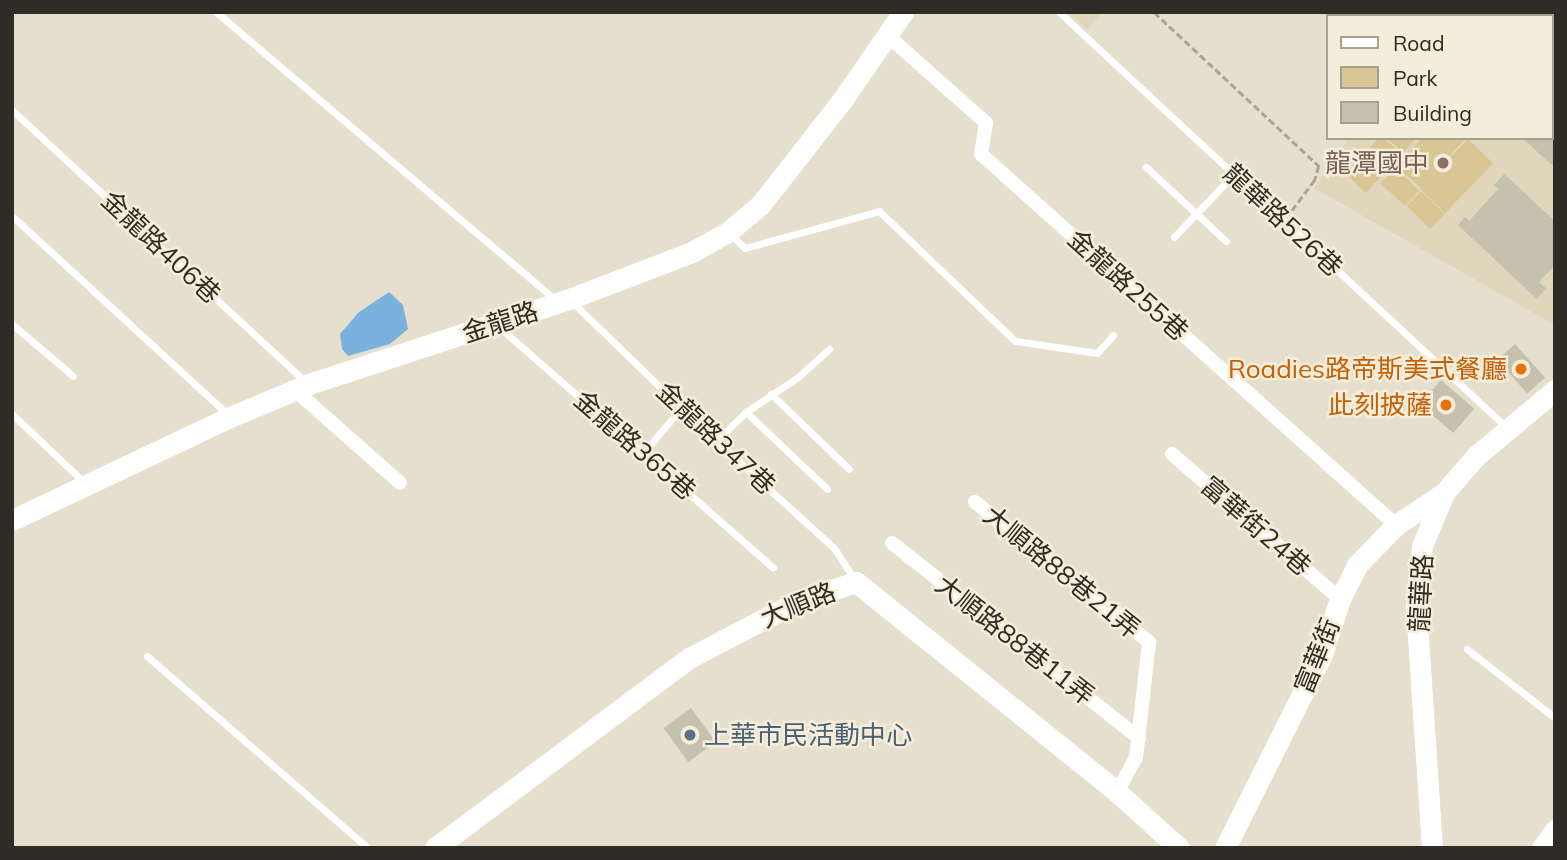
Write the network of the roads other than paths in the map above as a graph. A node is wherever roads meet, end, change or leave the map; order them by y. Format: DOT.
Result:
graph roads {
  1 [pos="216,12"];
  2 [pos="902,12"];
  3 [pos="1059,12"];
  4 [pos="887,35"];
  5 [pos="12,110"];
  6 [pos="1146,167"];
  7 [pos="1234,174"];
  8 [pos="1197,215"];
  9 [pos="12,216"];
  10 [pos="728,232"];
  11 [pos="1174,237"];
  12 [pos="1226,241"];
  13 [pos="564,301"];
  14 [pos="12,324"];
  15 [pos="495,324"];
  16 [pos="1113,335"];
  17 [pos="829,349"];
  18 [pos="73,376"];
  19 [pos="302,387"];
  20 [pos="1555,390"];
  21 [pos="771,394"];
  22 [pos="682,407"];
  23 [pos="746,412"];
  24 [pos="12,414"];
  25 [pos="230,417"];
  26 [pos="1507,427"];
  27 [pos="716,441"];
  28 [pos="644,452"];
  29 [pos="1172,454"];
  30 [pos="849,469"];
  31 [pos="400,483"];
  32 [pos="88,485"];
  33 [pos="827,489"];
  34 [pos="1444,493"];
  35 [pos="975,502"];
  36 [pos="12,520"];
  37 [pos="1396,525"];
  38 [pos="892,543"];
  39 [pos="774,568"];
  40 [pos="856,582"];
  41 [pos="1340,598"];
  42 [pos="1467,649"];
  43 [pos="147,656"];
  44 [pos="1555,718"];
  45 [pos="1139,738"];
  46 [pos="1117,792"];
  47 [pos="368,848"];
  48 [pos="435,848"];
  49 [pos="1179,848"];
  50 [pos="1225,848"];
  51 [pos="1432,848"];
  1 -- 13 [label="lane, 金龍路347巷"];
  2 -- 4 [label="street, 金龍路"];
  3 -- 7 [label="lane, 龍華路526巷"];
  4 -- 10 [label="street, 金龍路"];
  4 -- 37 [label="street, 金龍路255巷"];
  5 -- 19 [label="lane, 金龍路406巷"];
  6 -- 8 [label="lane"];
  7 -- 8 [label="lane"];
  7 -- 26 [label="lane, 龍華路526巷"];
  8 -- 11 [label="lane"];
  8 -- 12 [label="lane"];
  9 -- 25 [label="lane"];
  10 -- 13 [label="street, 金龍路"];
  10 -- 16 [label="lane"];
  13 -- 15 [label="street, 金龍路"];
  13 -- 22 [label="lane, 金龍路347巷"];
  14 -- 18 [label="lane"];
  15 -- 19 [label="street, 金龍路"];
  15 -- 28 [label="lane, 金龍路365巷"];
  17 -- 21 [label="lane"];
  19 -- 25 [label="street, 金龍路"];
  19 -- 31 [label="street"];
  20 -- 26 [label="street, 龍華路"];
  21 -- 23 [label="lane"];
  21 -- 30 [label="lane"];
  22 -- 27 [label="lane, 金龍路347巷"];
  22 -- 28 [label="lane"];
  23 -- 27 [label="lane"];
  23 -- 33 [label="lane"];
  24 -- 32 [label="lane"];
  25 -- 32 [label="street, 金龍路"];
  26 -- 34 [label="street, 龍華路"];
  27 -- 40 [label="lane, 金龍路347巷"];
  28 -- 39 [label="lane, 金龍路365巷"];
  29 -- 41 [label="street, 富華街24巷"];
  32 -- 36 [label="street, 金龍路"];
  34 -- 37 [label="street, 富華街"];
  34 -- 51 [label="street, 龍華路"];
  35 -- 45 [label="street, 大順路88巷21弄"];
  37 -- 41 [label="street, 富華街"];
  38 -- 45 [label="street, 大順路88巷11弄"];
  40 -- 46 [label="street, 大順路"];
  40 -- 48 [label="street, 大順路"];
  41 -- 50 [label="street, 富華街"];
  42 -- 44 [label="lane"];
  43 -- 47 [label="lane"];
  45 -- 46 [label="street"];
  46 -- 49 [label="street, 大順路"];
}
